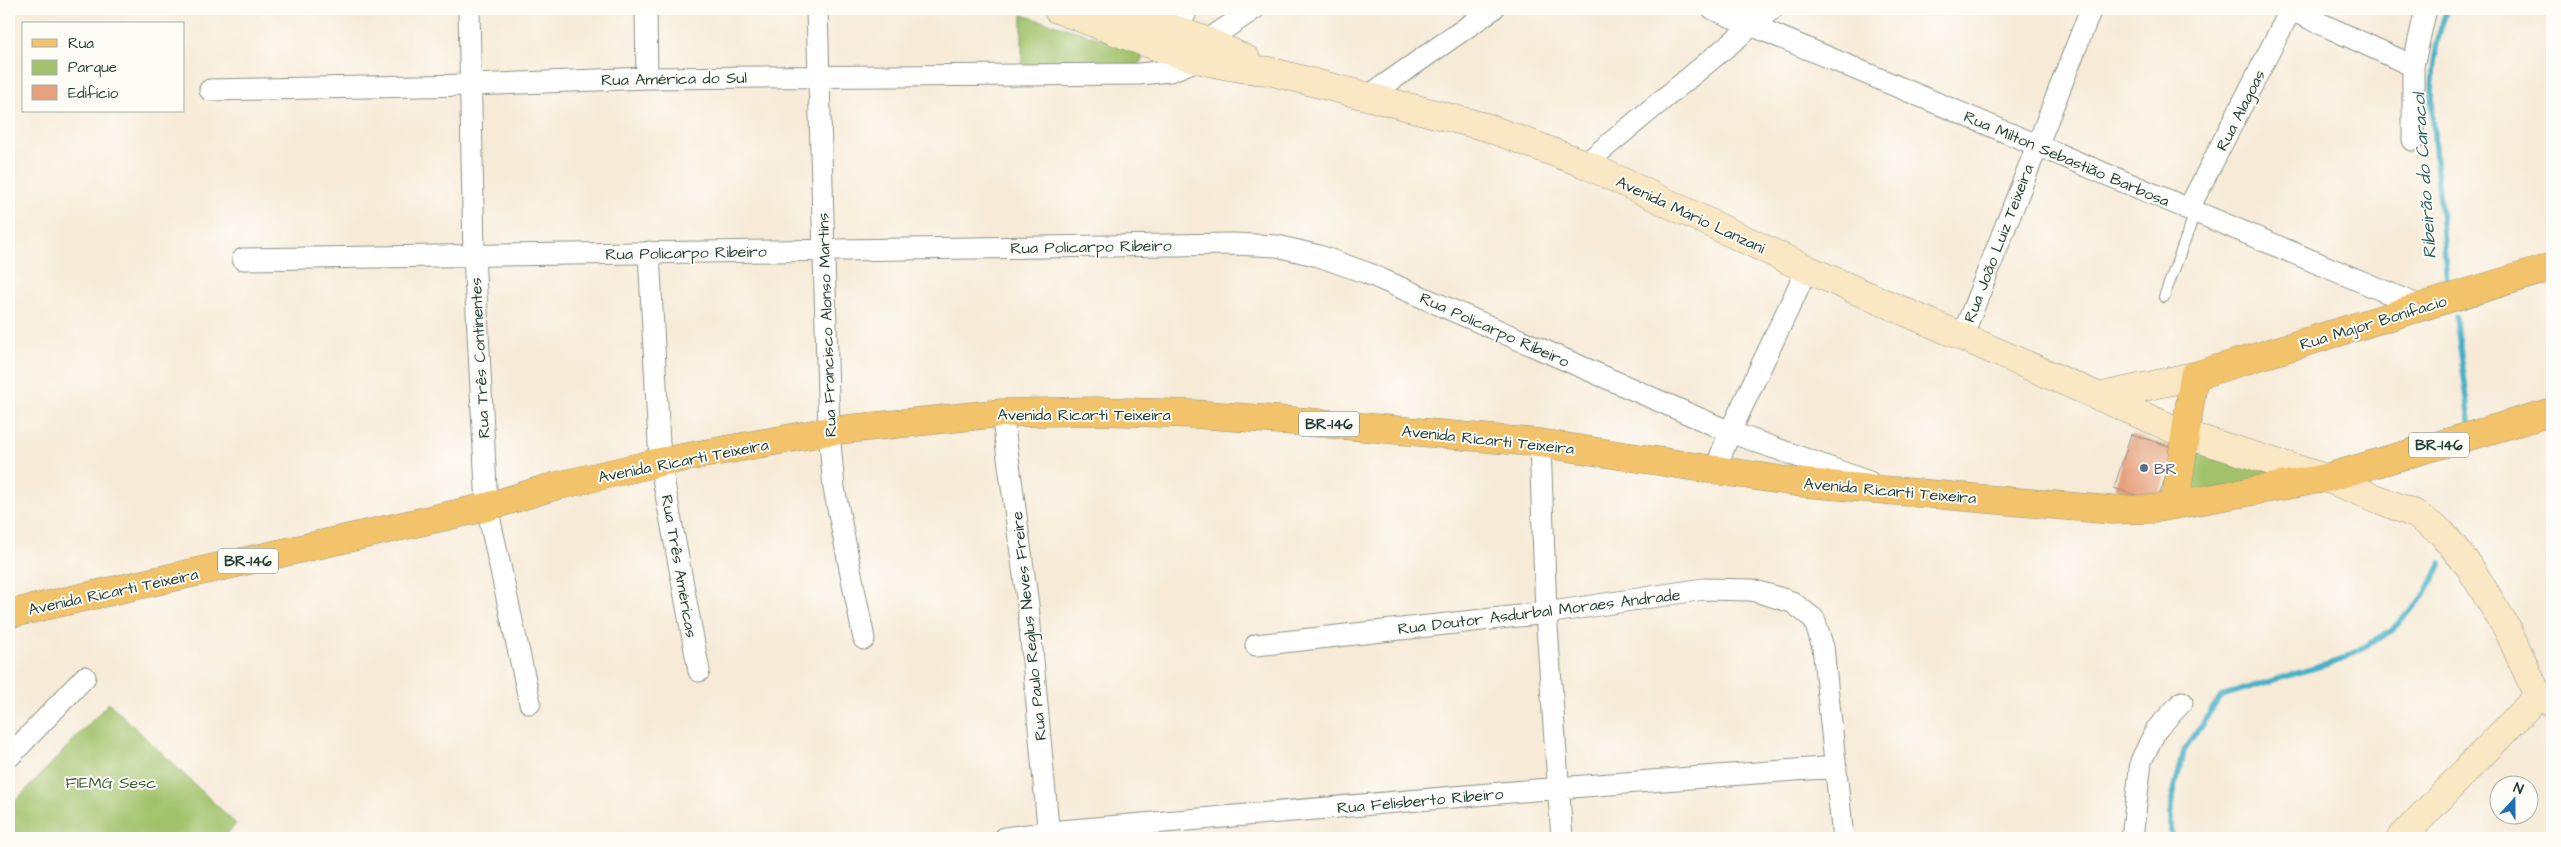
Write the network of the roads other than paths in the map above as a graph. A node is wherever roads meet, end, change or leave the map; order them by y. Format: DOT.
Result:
graph roads {
  1 [pos="469,9"];
  2 [pos="646,9"];
  3 [pos="817,9"];
  4 [pos="1057,9"];
  5 [pos="1118,9"];
  6 [pos="1254,9"];
  7 [pos="1493,9"];
  8 [pos="1713,9"];
  9 [pos="1772,9"];
  10 [pos="2091,9"];
  11 [pos="2426,9"];
  12 [pos="2291,10"];
  13 [pos="1753,24"];
  14 [pos="1188,38"];
  15 [pos="2413,66"];
  16 [pos="819,75"];
  17 [pos="647,78"];
  18 [pos="472,85"];
  19 [pos="210,90"];
  20 [pos="1370,95"];
  21 [pos="2413,140"];
  22 [pos="2036,144"];
  23 [pos="1585,164"];
  24 [pos="2191,212"];
  25 [pos="823,250"];
  26 [pos="649,252"];
  27 [pos="474,255"];
  28 [pos="243,259"];
  29 [pos="2552,267"];
  30 [pos="1807,268"];
  31 [pos="2164,297"];
  32 [pos="2422,307"];
  33 [pos="1962,337"];
  34 [pos="2194,376"];
  35 [pos="2098,397"];
  36 [pos="2552,412"];
  37 [pos="1002,414"];
  38 [pos="829,431"];
  39 [pos="1730,432"];
  40 [pos="2187,435"];
  41 [pos="1540,443"];
  42 [pos="660,462"];
  43 [pos="1715,470"];
  44 [pos="2326,478"];
  45 [pos="1891,490"];
  46 [pos="2176,504"];
  47 [pos="487,507"];
  48 [pos="1546,613"];
  49 [pos="9,614"];
  50 [pos="864,639"];
  51 [pos="1256,645"];
  52 [pos="699,671"];
  53 [pos="84,677"];
  54 [pos="2545,700"];
  55 [pos="2182,702"];
  56 [pos="530,703"];
  57 [pos="9,756"];
  58 [pos="1836,767"];
  59 [pos="1558,788"];
  60 [pos="1049,835"];
  61 [pos="1005,838"];
  62 [pos="1562,838"];
  63 [pos="1844,838"];
  64 [pos="2132,838"];
  65 [pos="2401,838"];
  1 -- 18 [label="street, Rua Três Continentes"];
  2 -- 17 [label="street"];
  3 -- 16 [label="street, Rua Francisco Alonso Martins"];
  4 -- 14 [label="street, Avenida Mário Lanzani"];
  5 -- 14 [label="street, Avenida Mário Lanzani"];
  6 -- 14 [label="street, Rua América do Sul"];
  7 -- 20 [label="street"];
  8 -- 13 [label="street, Rua Milton Sebastião Barbosa"];
  9 -- 13 [label="street"];
  10 -- 22 [label="street, Rua João Luiz Teixeira"];
  11 -- 15 [label="street"];
  12 -- 15 [label="street"];
  12 -- 24 [label="street, Rua Alagoas"];
  13 -- 22 [label="street, Rua Milton Sebastião Barbosa"];
  13 -- 23 [label="street"];
  14 -- 16 [label="street, Rua América do Sul"];
  14 -- 20 [label="street, Avenida Mário Lanzani"];
  15 -- 21 [label="street"];
  16 -- 17 [label="street, Rua América do Sul"];
  16 -- 25 [label="street, Rua Francisco Alonso Martins"];
  17 -- 18 [label="street, Rua América do Sul"];
  18 -- 19 [label="street, Rua América do Sul"];
  18 -- 27 [label="street, Rua Três Continentes"];
  20 -- 23 [label="street, Avenida Mário Lanzani"];
  22 -- 24 [label="street, Rua Milton Sebastião Barbosa"];
  22 -- 33 [label="street, Rua João Luiz Teixeira"];
  23 -- 30 [label="street, Avenida Mário Lanzani"];
  24 -- 31 [label="lane"];
  24 -- 32 [label="street, Rua Milton Sebastião Barbosa"];
  25 -- 26 [label="street, Rua Policarpo Ribeiro"];
  25 -- 38 [label="street, Rua Francisco Alonso Martins"];
  25 -- 39 [label="street, Rua Policarpo Ribeiro"];
  26 -- 27 [label="street, Rua Policarpo Ribeiro"];
  26 -- 42 [label="street, Rua Três Américas"];
  27 -- 28 [label="street, Rua Policarpo Ribeiro"];
  27 -- 47 [label="street, Rua Três Continentes"];
  29 -- 32 [label="main road, Rua Major Bonifacio"];
  30 -- 33 [label="street, Avenida Mário Lanzani"];
  30 -- 39 [label="street"];
  32 -- 34 [label="main road, Rua Major Bonifacio"];
  33 -- 35 [label="street, Avenida Mário Lanzani"];
  34 -- 35 [label="street, Rua Major Bonifacio"];
  34 -- 40 [label="main road"];
  35 -- 40 [label="street, Avenida Mário Lanzani"];
  36 -- 44 [label="main road, BR-146"];
  37 -- 38 [label="main road, Avenida Ricarti Teixeira / BR-146"];
  37 -- 41 [label="main road, Avenida Ricarti Teixeira / BR-146"];
  37 -- 60 [label="street, Rua Paulo Reglus Neves Freire"];
  38 -- 42 [label="main road, Avenida Ricarti Teixeira / BR-146"];
  38 -- 50 [label="street, Rua Francisco Alonso Martins"];
  39 -- 43 [label="street"];
  39 -- 45 [label="street, Rua Policarpo Ribeiro"];
  40 -- 44 [label="street, Avenida Mário Lanzani"];
  40 -- 46 [label="main road"];
  41 -- 43 [label="main road, Avenida Ricarti Teixeira / BR-146"];
  41 -- 48 [label="street"];
  42 -- 47 [label="main road, Avenida Ricarti Teixeira / BR-146"];
  42 -- 52 [label="street, Rua Três Américas"];
  43 -- 45 [label="main road, Avenida Ricarti Teixeira / BR-146"];
  44 -- 46 [label="main road, BR-146"];
  44 -- 54 [label="street, Avenida Mário Lanzani"];
  45 -- 46 [label="main road, Avenida Ricarti Teixeira / BR-146"];
  47 -- 49 [label="main road, Avenida Ricarti Teixeira / BR-146"];
  47 -- 56 [label="street, Rua Três Continentes"];
  48 -- 51 [label="street, Rua Doutor Asdurbal Moraes Andrade"];
  48 -- 58 [label="street, Rua Doutor Asdurbal Moraes Andrade"];
  48 -- 59 [label="street"];
  53 -- 57 [label="street"];
  54 -- 65 [label="street"];
  55 -- 64 [label="street"];
  58 -- 59 [label="street, Rua Felisberto Ribeiro"];
  58 -- 63 [label="street"];
  59 -- 60 [label="street, Rua Felisberto Ribeiro"];
  59 -- 62 [label="street"];
  60 -- 61 [label="street, Rua Felisberto Ribeiro"];
}
